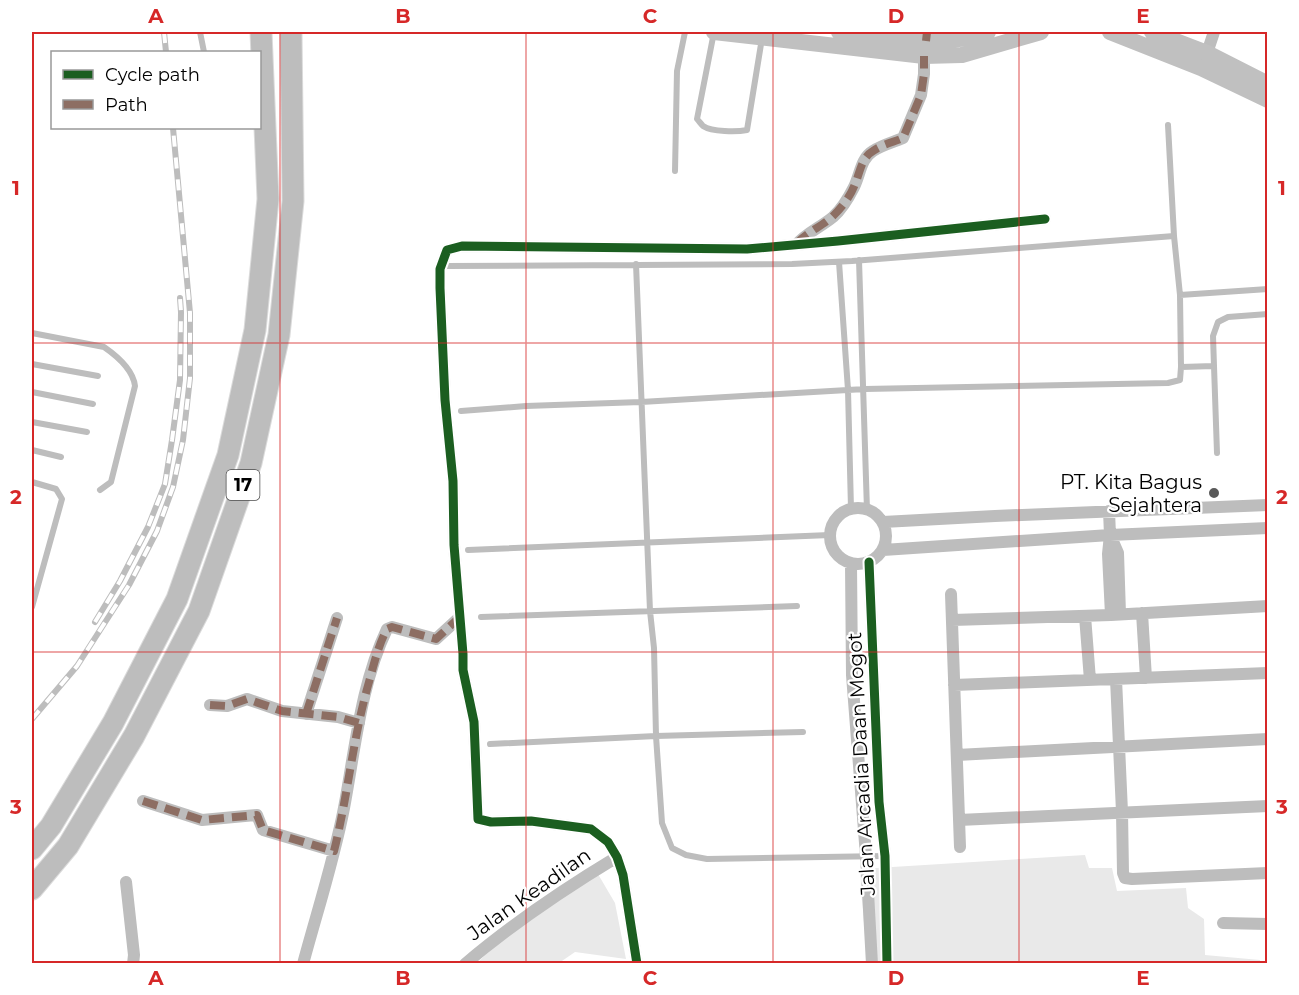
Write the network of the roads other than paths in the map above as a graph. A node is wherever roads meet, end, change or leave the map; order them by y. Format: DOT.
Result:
graph roads {
  1 [pos="200,32"];
  2 [pos="261,32"];
  3 [pos="291,32"];
  4 [pos="685,32"];
  5 [pos="714,32"];
  6 [pos="839,32"];
  7 [pos="988,32"];
  8 [pos="1041,32"];
  9 [pos="1110,32"];
  10 [pos="1152,32"];
  11 [pos="1214,32"];
  12 [pos="763,34"];
  13 [pos="926,43"];
  14 [pos="204,51"];
  15 [pos="1204,61"];
  16 [pos="1268,84"];
  17 [pos="1268,100"];
  18 [pos="1168,126"];
  19 [pos="675,171"];
  20 [pos="1045,219"];
  21 [pos="1174,236"];
  22 [pos="796,245"];
  23 [pos="859,260"];
  24 [pos="839,262"];
  25 [pos="636,264"];
  26 [pos="446,266"];
  27 [pos="1268,289"];
  28 [pos="1180,295"];
  29 [pos="1268,314"];
  30 [pos="32,333"];
  31 [pos="32,364"];
  32 [pos="1214,366"];
  33 [pos="1181,367"];
  34 [pos="98,376"];
  35 [pos="865,389"];
  36 [pos="848,390"];
  37 [pos="32,392"];
  38 [pos="641,402"];
  39 [pos="93,404"];
  40 [pos="461,411"];
  41 [pos="32,422"];
  42 [pos="87,432"];
  43 [pos="32,450"];
  44 [pos="1217,453"];
  45 [pos="62,457"];
  46 [pos="32,482"];
  47 [pos="100,490"];
  48 [pos="1268,505"];
  49 [pos="851,509"];
  50 [pos="867,510"];
  51 [pos="1109,511"];
  52 [pos="883,522"];
  53 [pos="1268,528"];
  54 [pos="830,535"];
  55 [pos="1110,536"];
  56 [pos="647,543"];
  57 [pos="468,550"];
  58 [pos="883,550"];
  59 [pos="869,562"];
  60 [pos="852,564"];
  61 [pos="951,594"];
  62 [pos="797,606"];
  63 [pos="1268,606"];
  64 [pos="32,607"];
  65 [pos="650,611"];
  66 [pos="1142,613"];
  67 [pos="1115,614"];
  68 [pos="1085,616"];
  69 [pos="460,617"];
  70 [pos="481,617"];
  71 [pos="337,618"];
  72 [pos="952,620"];
  73 [pos="1268,673"];
  74 [pos="1146,678"];
  75 [pos="1116,679"];
  76 [pos="1090,680"];
  77 [pos="954,685"];
  78 [pos="210,705"];
  79 [pos="306,714"];
  80 [pos="359,723"];
  81 [pos="803,732"];
  82 [pos="656,736"];
  83 [pos="1268,739"];
  84 [pos="490,744"];
  85 [pos="1120,747"];
  86 [pos="957,755"];
  87 [pos="142,801"];
  88 [pos="1268,806"];
  89 [pos="1122,812"];
  90 [pos="959,820"];
  91 [pos="960,847"];
  92 [pos="32,849"];
  93 [pos="334,850"];
  94 [pos="866,856"];
  95 [pos="885,856"];
  96 [pos="617,857"];
  97 [pos="1268,873"];
  98 [pos="126,882"];
  99 [pos="32,889"];
  100 [pos="1223,923"];
  101 [pos="1268,924"];
  102 [pos="133,963"];
  103 [pos="303,963"];
  104 [pos="465,963"];
  105 [pos="637,963"];
  106 [pos="872,963"];
  107 [pos="887,963"];
  1 -- 14 [label="lane"];
  2 -- 92 [label="highway, 17"];
  3 -- 99 [label="highway, 17"];
  4 -- 19 [label="lane"];
  5 -- 12 [label="main road"];
  5 -- 12 [label="lane"];
  6 -- 13 [label="main road"];
  7 -- 13 [label="main road"];
  8 -- 13 [label="main road"];
  9 -- 15 [label="main road"];
  10 -- 15 [label="main road"];
  11 -- 15 [label="street"];
  12 -- 13 [label="main road"];
  13 -- 22 [label="street"];
  15 -- 16 [label="main road"];
  15 -- 17 [label="main road"];
  18 -- 21 [label="lane"];
  20 -- 22 [label="street"];
  21 -- 23 [label="lane"];
  21 -- 28 [label="lane"];
  22 -- 69 [label="street"];
  23 -- 24 [label="lane"];
  23 -- 35 [label="lane"];
  24 -- 25 [label="lane"];
  24 -- 36 [label="lane"];
  25 -- 26 [label="lane"];
  25 -- 38 [label="lane"];
  27 -- 28 [label="lane"];
  28 -- 33 [label="lane"];
  29 -- 32 [label="lane"];
  30 -- 47 [label="lane"];
  31 -- 34 [label="lane"];
  32 -- 33 [label="lane"];
  32 -- 44 [label="lane"];
  33 -- 35 [label="lane"];
  35 -- 36 [label="lane"];
  35 -- 50 [label="lane"];
  36 -- 38 [label="lane"];
  36 -- 49 [label="lane"];
  37 -- 39 [label="lane"];
  38 -- 40 [label="lane"];
  38 -- 56 [label="lane"];
  41 -- 42 [label="lane"];
  43 -- 45 [label="lane"];
  46 -- 64 [label="lane"];
  48 -- 51 [label="street"];
  49 -- 50 [label="street"];
  49 -- 54 [label="street"];
  50 -- 52 [label="street"];
  51 -- 52 [label="street"];
  51 -- 55 [label="street"];
  52 -- 58 [label="street"];
  53 -- 55 [label="street"];
  54 -- 56 [label="lane"];
  54 -- 60 [label="street"];
  55 -- 58 [label="street"];
  55 -- 67 [label="street"];
  56 -- 57 [label="lane"];
  56 -- 65 [label="lane"];
  58 -- 59 [label="street"];
  59 -- 60 [label="street"];
  59 -- 95 [label="street, Jalan Arcadia Daan Mogot"];
  60 -- 94 [label="street, Jalan Arcadia Daan Mogot"];
  61 -- 72 [label="street"];
  62 -- 65 [label="lane"];
  63 -- 66 [label="street"];
  65 -- 70 [label="lane"];
  65 -- 82 [label="lane"];
  66 -- 67 [label="street"];
  66 -- 74 [label="street"];
  67 -- 68 [label="street"];
  68 -- 72 [label="street"];
  68 -- 76 [label="street"];
  69 -- 80 [label="street"];
  69 -- 96 [label="street"];
  71 -- 79 [label="street"];
  72 -- 77 [label="street"];
  73 -- 74 [label="street"];
  74 -- 75 [label="street"];
  75 -- 76 [label="street"];
  75 -- 85 [label="street"];
  76 -- 77 [label="street"];
  77 -- 86 [label="street"];
  78 -- 79 [label="street"];
  79 -- 80 [label="street"];
  80 -- 93 [label="street"];
  81 -- 82 [label="lane"];
  82 -- 84 [label="lane"];
  82 -- 94 [label="lane"];
  83 -- 85 [label="street"];
  85 -- 86 [label="street"];
  85 -- 89 [label="street"];
  86 -- 90 [label="street"];
  87 -- 93 [label="street"];
  88 -- 89 [label="street"];
  89 -- 90 [label="street"];
  89 -- 97 [label="street"];
  90 -- 91 [label="street"];
  93 -- 103 [label="street"];
  94 -- 95 [label="lane"];
  94 -- 106 [label="street, Jalan Arcadia Daan Mogot"];
  95 -- 107 [label="street, Jalan Arcadia Daan Mogot"];
  96 -- 104 [label="street, Jalan Keadilan"];
  96 -- 105 [label="street"];
  98 -- 102 [label="street"];
  100 -- 101 [label="street"];
}
